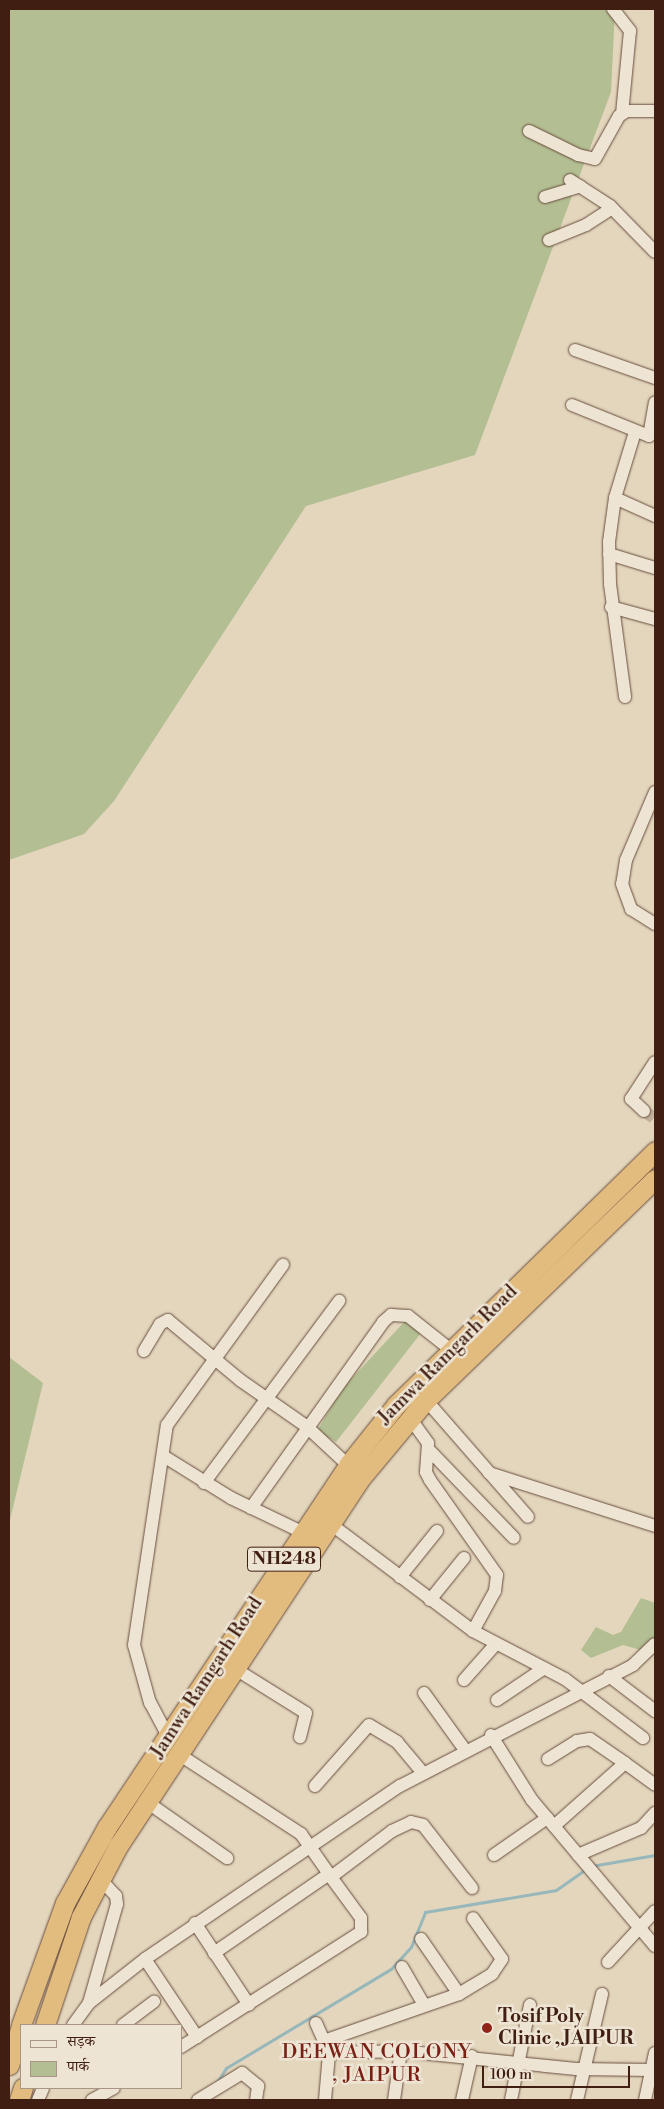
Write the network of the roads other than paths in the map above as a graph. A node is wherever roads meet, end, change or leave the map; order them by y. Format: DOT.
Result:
graph roads {
  1 [pos="613,9"];
  2 [pos="655,111"];
  3 [pos="622,114"];
  4 [pos="529,131"];
  5 [pos="545,197"];
  6 [pos="612,208"];
  7 [pos="549,240"];
  8 [pos="655,252"];
  9 [pos="575,350"];
  10 [pos="655,378"];
  11 [pos="655,402"];
  12 [pos="572,405"];
  13 [pos="635,432"];
  14 [pos="652,438"];
  15 [pos="616,498"];
  16 [pos="655,516"];
  17 [pos="609,554"];
  18 [pos="655,568"];
  19 [pos="611,607"];
  20 [pos="655,619"];
  21 [pos="625,697"];
  22 [pos="655,792"];
  23 [pos="655,924"];
  24 [pos="655,1062"];
  25 [pos="644,1111"];
  26 [pos="655,1151"];
  27 [pos="655,1179"];
  28 [pos="283,1265"];
  29 [pos="339,1301"];
  30 [pos="451,1350"];
  31 [pos="144,1351"];
  32 [pos="213,1356"];
  33 [pos="266,1399"];
  34 [pos="426,1400"];
  35 [pos="409,1418"];
  36 [pos="306,1426"];
  37 [pos="429,1450"];
  38 [pos="165,1457"];
  39 [pos="348,1465"];
  40 [pos="489,1473"];
  41 [pos="204,1483"];
  42 [pos="251,1508"];
  43 [pos="314,1511"];
  44 [pos="528,1517"];
  45 [pos="329,1523"];
  46 [pos="655,1526"];
  47 [pos="300,1531"];
  48 [pos="437,1531"];
  49 [pos="514,1538"];
  50 [pos="464,1558"];
  51 [pos="400,1578"];
  52 [pos="430,1600"];
  53 [pos="473,1631"];
  54 [pos="655,1644"];
  55 [pos="495,1646"];
  56 [pos="543,1669"];
  57 [pos="237,1670"];
  58 [pos="609,1676"];
  59 [pos="464,1680"];
  60 [pos="577,1690"];
  61 [pos="424,1694"];
  62 [pos="497,1700"];
  63 [pos="655,1711"];
  64 [pos="491,1735"];
  65 [pos="300,1737"];
  66 [pos="169,1738"];
  67 [pos="643,1738"];
  68 [pos="465,1750"];
  69 [pos="180,1755"];
  70 [pos="548,1759"];
  71 [pos="625,1763"];
  72 [pos="423,1773"];
  73 [pos="655,1785"];
  74 [pos="315,1786"];
  75 [pos="147,1802"];
  76 [pos="655,1813"];
  77 [pos="550,1822"];
  78 [pos="311,1847"];
  79 [pos="494,1855"];
  80 [pos="579,1857"];
  81 [pos="227,1858"];
  82 [pos="330,1875"];
  83 [pos="100,1879"];
  84 [pos="472,1888"];
  85 [pos="655,1911"];
  86 [pos="473,1918"];
  87 [pos="195,1924"];
  88 [pos="640,1928"];
  89 [pos="421,1939"];
  90 [pos="655,1946"];
  91 [pos="214,1953"];
  92 [pos="145,1959"];
  93 [pos="608,1962"];
  94 [pos="402,1967"];
  95 [pos="459,1994"];
  96 [pos="602,1994"];
  97 [pos="154,2002"];
  98 [pos="88,2003"];
  99 [pos="249,2005"];
  100 [pos="424,2005"];
  101 [pos="530,2005"];
  102 [pos="316,2023"];
  103 [pos="21,2024"];
  104 [pos="45,2024"];
  105 [pos="74,2024"];
  106 [pos="124,2024"];
  107 [pos="20,2028"];
  108 [pos="197,2037"];
  109 [pos="182,2046"];
  110 [pos="327,2047"];
  111 [pos="401,2051"];
  112 [pos="655,2053"];
  113 [pos="472,2056"];
  114 [pos="521,2061"];
  115 [pos="9,2064"];
  116 [pos="584,2068"];
  117 [pos="651,2070"];
  118 [pos="112,2089"];
  119 [pos="91,2100"];
  120 [pos="198,2100"];
  121 [pos="256,2100"];
  122 [pos="325,2100"];
  123 [pos="394,2100"];
  124 [pos="462,2100"];
  125 [pos="511,2100"];
  126 [pos="577,2100"];
  127 [pos="644,2100"];
  1 -- 3 [label="street"];
  2 -- 3 [label="street"];
  3 -- 4 [label="street"];
  5 -- 6 [label="street"];
  6 -- 7 [label="street"];
  6 -- 8 [label="street"];
  9 -- 10 [label="street"];
  11 -- 14 [label="street"];
  12 -- 13 [label="street"];
  13 -- 14 [label="street"];
  13 -- 15 [label="street"];
  15 -- 16 [label="street"];
  15 -- 17 [label="street"];
  17 -- 18 [label="street"];
  17 -- 19 [label="street"];
  19 -- 20 [label="street"];
  19 -- 21 [label="street"];
  22 -- 23 [label="street"];
  24 -- 25 [label="street"];
  26 -- 30 [label="highway, Jamwa Ramgarh Road / NH248"];
  27 -- 34 [label="highway, Jamwa Ramgarh Road / NH248"];
  28 -- 32 [label="street"];
  29 -- 33 [label="street"];
  30 -- 36 [label="street"];
  30 -- 39 [label="highway, Jamwa Ramgarh Road / NH248"];
  31 -- 32 [label="street"];
  32 -- 33 [label="street"];
  32 -- 38 [label="street"];
  33 -- 36 [label="street"];
  33 -- 41 [label="street"];
  34 -- 35 [label="highway, Jamwa Ramgarh Road / NH248"];
  34 -- 40 [label="street"];
  35 -- 37 [label="street"];
  35 -- 45 [label="highway, Jamwa Ramgarh Road / NH248"];
  36 -- 39 [label="street"];
  36 -- 42 [label="street"];
  37 -- 49 [label="street"];
  37 -- 53 [label="street"];
  38 -- 41 [label="street"];
  38 -- 66 [label="street"];
  39 -- 43 [label="highway, Jamwa Ramgarh Road / NH248"];
  40 -- 44 [label="street"];
  40 -- 46 [label="street"];
  41 -- 42 [label="street"];
  42 -- 47 [label="street"];
  43 -- 45 [label="street"];
  43 -- 47 [label="highway, Jamwa Ramgarh Road / NH248"];
  45 -- 51 [label="street"];
  45 -- 57 [label="highway, Jamwa Ramgarh Road / NH248"];
  47 -- 66 [label="highway, Jamwa Ramgarh Road / NH248"];
  48 -- 51 [label="street"];
  50 -- 52 [label="street"];
  51 -- 52 [label="street"];
  52 -- 53 [label="street"];
  53 -- 55 [label="street"];
  54 -- 58 [label="street"];
  55 -- 56 [label="street"];
  55 -- 59 [label="street"];
  56 -- 60 [label="street"];
  56 -- 62 [label="street"];
  57 -- 65 [label="street"];
  57 -- 69 [label="highway, Jamwa Ramgarh Road / NH248"];
  58 -- 60 [label="street"];
  58 -- 63 [label="street"];
  60 -- 64 [label="street"];
  60 -- 67 [label="street"];
  61 -- 68 [label="street"];
  64 -- 68 [label="street"];
  64 -- 77 [label="street"];
  66 -- 103 [label="highway, Jamwa Ramgarh Road / NH248"];
  68 -- 72 [label="street"];
  69 -- 75 [label="highway, Jamwa Ramgarh Road / NH248"];
  69 -- 78 [label="street"];
  70 -- 71 [label="street"];
  71 -- 73 [label="street"];
  71 -- 77 [label="street"];
  72 -- 74 [label="street"];
  72 -- 78 [label="street"];
  75 -- 81 [label="street"];
  75 -- 83 [label="highway, Jamwa Ramgarh Road / NH248"];
  76 -- 80 [label="street"];
  77 -- 79 [label="street"];
  77 -- 80 [label="street"];
  78 -- 82 [label="street"];
  78 -- 87 [label="street"];
  80 -- 88 [label="street"];
  82 -- 84 [label="street"];
  82 -- 91 [label="street"];
  82 -- 99 [label="street"];
  83 -- 98 [label="street"];
  83 -- 104 [label="highway, Jamwa Ramgarh Road / NH248"];
  85 -- 88 [label="street"];
  86 -- 95 [label="street"];
  87 -- 91 [label="street"];
  87 -- 92 [label="street"];
  88 -- 90 [label="street"];
  88 -- 93 [label="street"];
  89 -- 95 [label="street"];
  91 -- 99 [label="street"];
  92 -- 98 [label="street"];
  92 -- 108 [label="street"];
  94 -- 100 [label="street"];
  95 -- 100 [label="street"];
  96 -- 116 [label="street"];
  97 -- 106 [label="street"];
  98 -- 105 [label="street"];
  99 -- 108 [label="street"];
  100 -- 110 [label="street"];
  101 -- 114 [label="street"];
  102 -- 110 [label="street"];
  107 -- 115 [label="highway, Jamwa Ramgarh Road / NH248"];
  108 -- 109 [label="street"];
  110 -- 111 [label="street"];
  110 -- 122 [label="street"];
  111 -- 113 [label="street"];
  111 -- 123 [label="street"];
  112 -- 117 [label="street"];
  113 -- 114 [label="street"];
  113 -- 124 [label="street"];
  114 -- 116 [label="street"];
  114 -- 125 [label="street"];
  116 -- 117 [label="street"];
  116 -- 126 [label="street"];
  117 -- 127 [label="street"];
  118 -- 119 [label="street"];
  120 -- 121 [label="street"];
}
